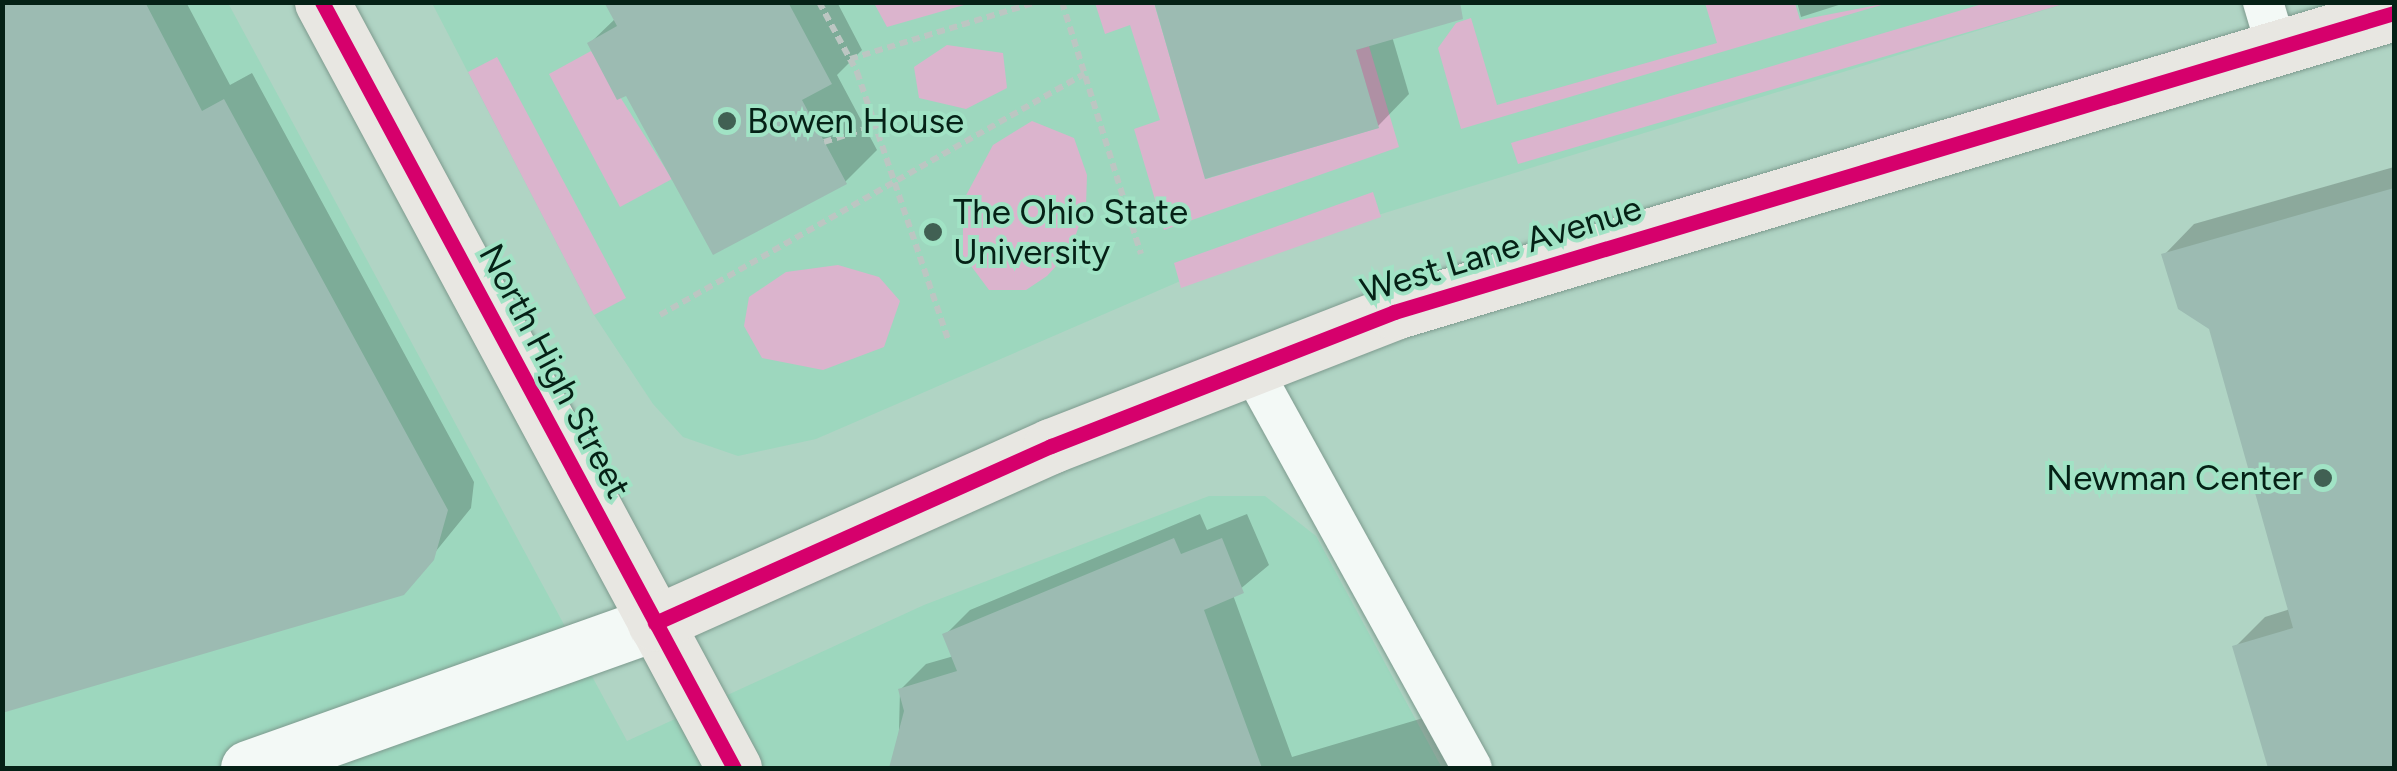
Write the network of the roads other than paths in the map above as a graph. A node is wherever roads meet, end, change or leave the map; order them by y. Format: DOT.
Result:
graph roads {
  1 [pos="322,2"];
  2 [pos="2394,13"];
  3 [pos="2270,26"];
  4 [pos="1249,364"];
  5 [pos="655,623"];
  6 [pos="248,768"];
  7 [pos="734,768"];
  8 [pos="1472,768"];
  1 -- 5 [label="main road, North High Street"];
  2 -- 3 [label="main road, West Lane Avenue"];
  3 -- 4 [label="main road, West Lane Avenue"];
  4 -- 5 [label="main road, West Lane Avenue"];
  4 -- 8 [label="lane"];
  5 -- 6 [label="street"];
  5 -- 7 [label="main road, North High Street"];
}
